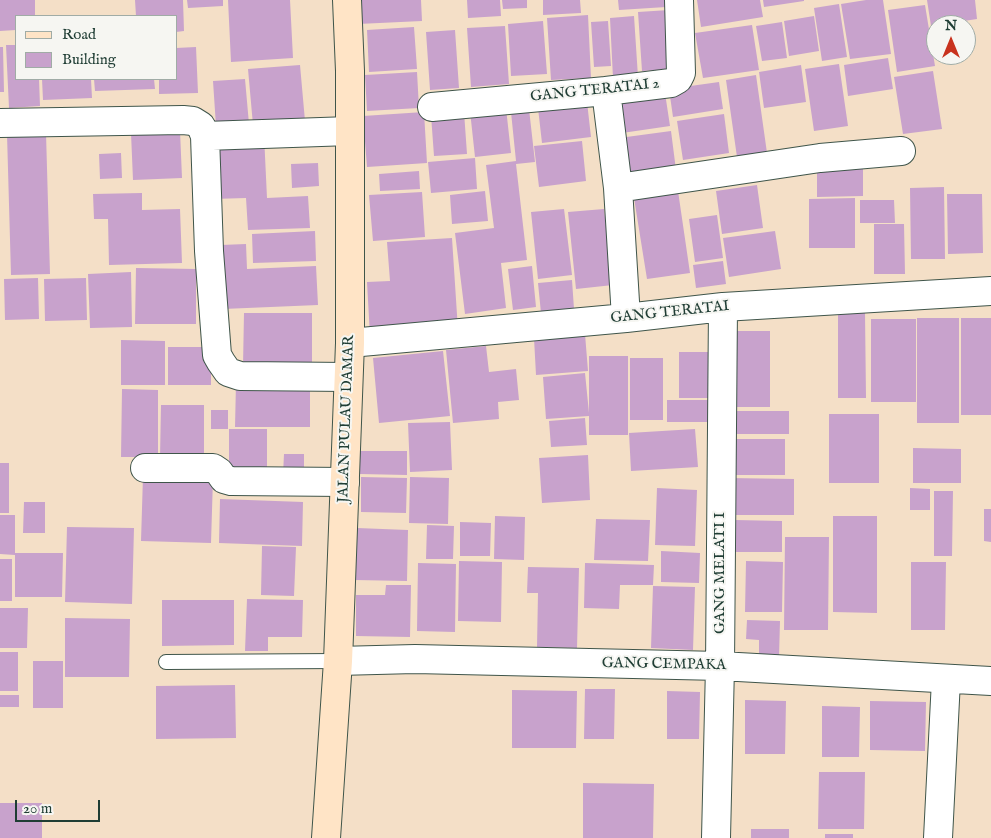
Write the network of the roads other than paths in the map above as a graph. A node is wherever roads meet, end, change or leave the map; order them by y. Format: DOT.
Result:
graph roads {
  1 [pos="347,0"];
  2 [pos="679,0"];
  3 [pos="606,91"];
  4 [pos="432,107"];
  5 [pos="0,122"];
  6 [pos="350,130"];
  7 [pos="205,136"];
  8 [pos="901,151"];
  9 [pos="618,188"];
  10 [pos="991,290"];
  11 [pos="723,307"];
  12 [pos="626,318"];
  13 [pos="350,343"];
  14 [pos="348,377"];
  15 [pos="145,468"];
  16 [pos="345,482"];
  17 [pos="338,661"];
  18 [pos="166,662"];
  19 [pos="720,666"];
  20 [pos="946,680"];
  21 [pos="991,681"];
  22 [pos="326,838"];
  23 [pos="716,838"];
  24 [pos="938,838"];
  1 -- 6 [label="street, JALAN PULAU DAMAR"];
  2 -- 3 [label="street, GANG TERATAI 2"];
  3 -- 4 [label="street, GANG TERATAI 2"];
  3 -- 9 [label="street"];
  5 -- 7 [label="street"];
  6 -- 7 [label="street"];
  6 -- 13 [label="street, JALAN PULAU DAMAR"];
  7 -- 14 [label="street"];
  8 -- 9 [label="street"];
  9 -- 12 [label="street"];
  10 -- 11 [label="street, GANG TERATAI"];
  11 -- 12 [label="street, GANG TERATAI"];
  11 -- 19 [label="street, GANG MELATI I"];
  12 -- 13 [label="street, GANG TERATAI"];
  13 -- 14 [label="street, JALAN PULAU DAMAR"];
  14 -- 16 [label="street, JALAN PULAU DAMAR"];
  15 -- 16 [label="street"];
  16 -- 17 [label="street, JALAN PULAU DAMAR"];
  17 -- 18 [label="lane"];
  17 -- 19 [label="street, GANG CEMPAKA"];
  17 -- 22 [label="street, JALAN PULAU DAMAR"];
  19 -- 20 [label="street, GANG CEMPAKA"];
  19 -- 23 [label="street, GANG MELATI I"];
  20 -- 21 [label="street, GANG CEMPAKA"];
  20 -- 24 [label="street"];
}
